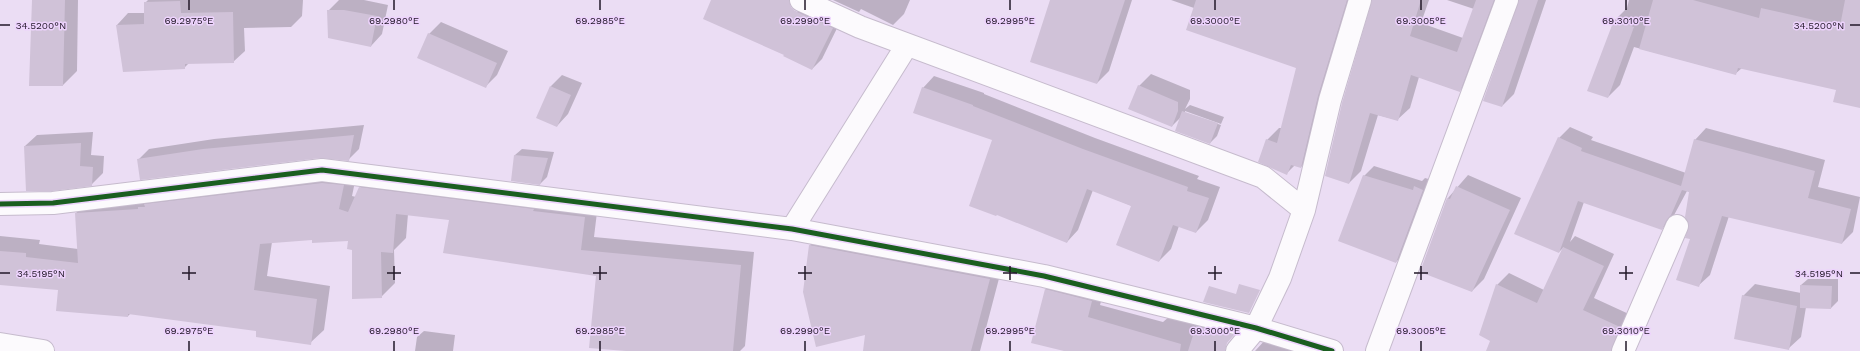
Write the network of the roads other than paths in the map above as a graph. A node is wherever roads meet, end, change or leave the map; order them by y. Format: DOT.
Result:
graph roads {
  1 [pos="801,0"];
  2 [pos="1360,0"];
  3 [pos="1507,0"];
  4 [pos="907,44"];
  5 [pos="0,204"];
  6 [pos="1304,210"];
  7 [pos="1677,226"];
  8 [pos="792,230"];
  9 [pos="1256,328"];
  10 [pos="0,344"];
  11 [pos="43,351"];
  12 [pos="1237,351"];
  13 [pos="1332,351"];
  14 [pos="1377,351"];
  15 [pos="1623,351"];
  1 -- 4 [label="street"];
  2 -- 6 [label="street"];
  3 -- 14 [label="street"];
  4 -- 6 [label="street"];
  4 -- 8 [label="street"];
  5 -- 8 [label="street"];
  6 -- 9 [label="street"];
  7 -- 15 [label="street"];
  8 -- 9 [label="street"];
  9 -- 12 [label="street"];
  9 -- 13 [label="street"];
  10 -- 11 [label="street"];
}
